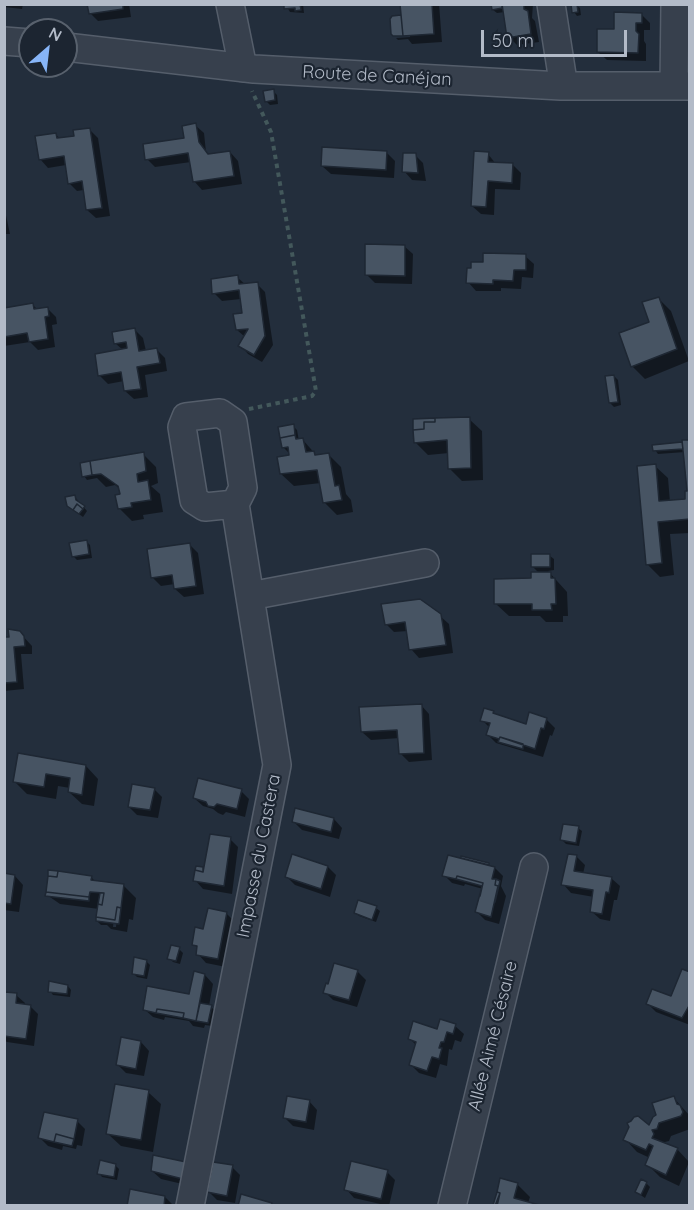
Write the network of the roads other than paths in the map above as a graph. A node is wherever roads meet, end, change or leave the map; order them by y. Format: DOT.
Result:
graph roads {
  1 [pos="231,4"];
  2 [pos="552,4"];
  3 [pos="675,4"];
  4 [pos="78,48"];
  5 [pos="248,68"];
  6 [pos="561,86"];
  7 [pos="682,86"];
  8 [pos="235,504"];
  9 [pos="425,563"];
  10 [pos="250,596"];
  11 [pos="534,867"];
  12 [pos="190,1206"];
  13 [pos="452,1206"];
  1 -- 5 [label="street"];
  2 -- 6 [label="street"];
  3 -- 7 [label="street"];
  4 -- 5 [label="street, Route de Canéjan"];
  5 -- 6 [label="street, Route de Canéjan"];
  6 -- 7 [label="street, Route de Canéjan"];
  8 -- 8 [label="street, Impasse du Castera"];
  8 -- 10 [label="street, Impasse du Castera"];
  9 -- 10 [label="street"];
  10 -- 12 [label="street, Impasse du Castera"];
  11 -- 13 [label="street, Allée Aimé Césaire"];
}
